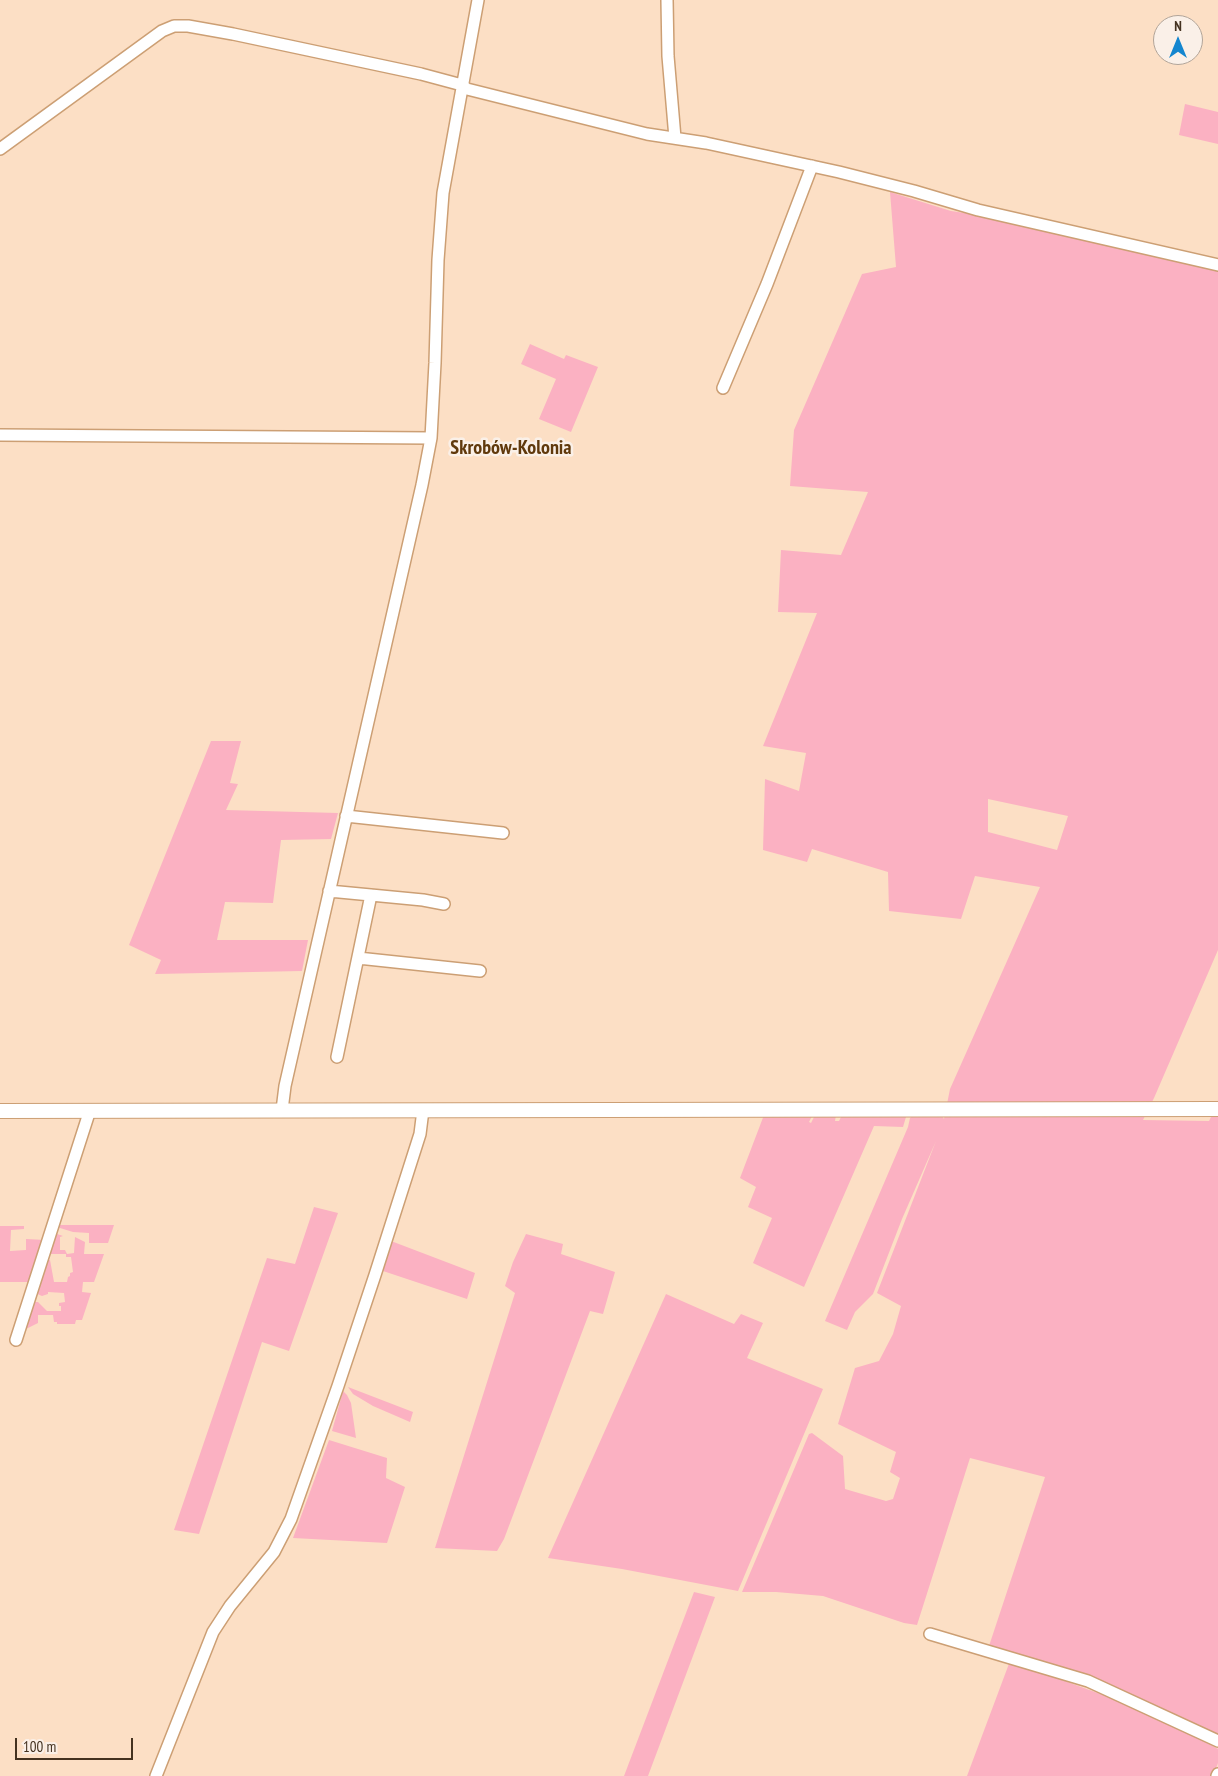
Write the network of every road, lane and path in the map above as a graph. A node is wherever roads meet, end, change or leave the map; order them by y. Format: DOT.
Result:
graph roads {
  1 [pos="478,0"];
  2 [pos="667,0"];
  3 [pos="462,86"];
  4 [pos="675,138"];
  5 [pos="0,149"];
  6 [pos="812,166"];
  7 [pos="1218,265"];
  8 [pos="723,388"];
  9 [pos="0,435"];
  10 [pos="431,438"];
  11 [pos="346,816"];
  12 [pos="503,833"];
  13 [pos="330,891"];
  14 [pos="372,895"];
  15 [pos="444,904"];
  16 [pos="358,958"];
  17 [pos="480,971"];
  18 [pos="337,1057"];
  19 [pos="1218,1109"];
  20 [pos="0,1110"];
  21 [pos="90,1110"];
  22 [pos="282,1110"];
  23 [pos="423,1110"];
  24 [pos="16,1340"];
  25 [pos="930,1634"];
  26 [pos="1218,1741"];
  27 [pos="156,1776"];
  1 -- 3 [label="street"];
  2 -- 4 [label="street"];
  3 -- 4 [label="street"];
  3 -- 5 [label="street"];
  3 -- 10 [label="street"];
  4 -- 6 [label="street"];
  6 -- 7 [label="street"];
  6 -- 8 [label="street"];
  9 -- 10 [label="street"];
  10 -- 11 [label="street"];
  11 -- 12 [label="street"];
  11 -- 13 [label="street"];
  13 -- 14 [label="street"];
  13 -- 22 [label="street"];
  14 -- 15 [label="street"];
  14 -- 16 [label="street"];
  16 -- 17 [label="street"];
  16 -- 18 [label="street"];
  19 -- 23 [label="main road"];
  20 -- 21 [label="main road"];
  21 -- 22 [label="main road"];
  21 -- 24 [label="street"];
  22 -- 23 [label="main road"];
  23 -- 27 [label="street"];
  25 -- 26 [label="street"];
}
